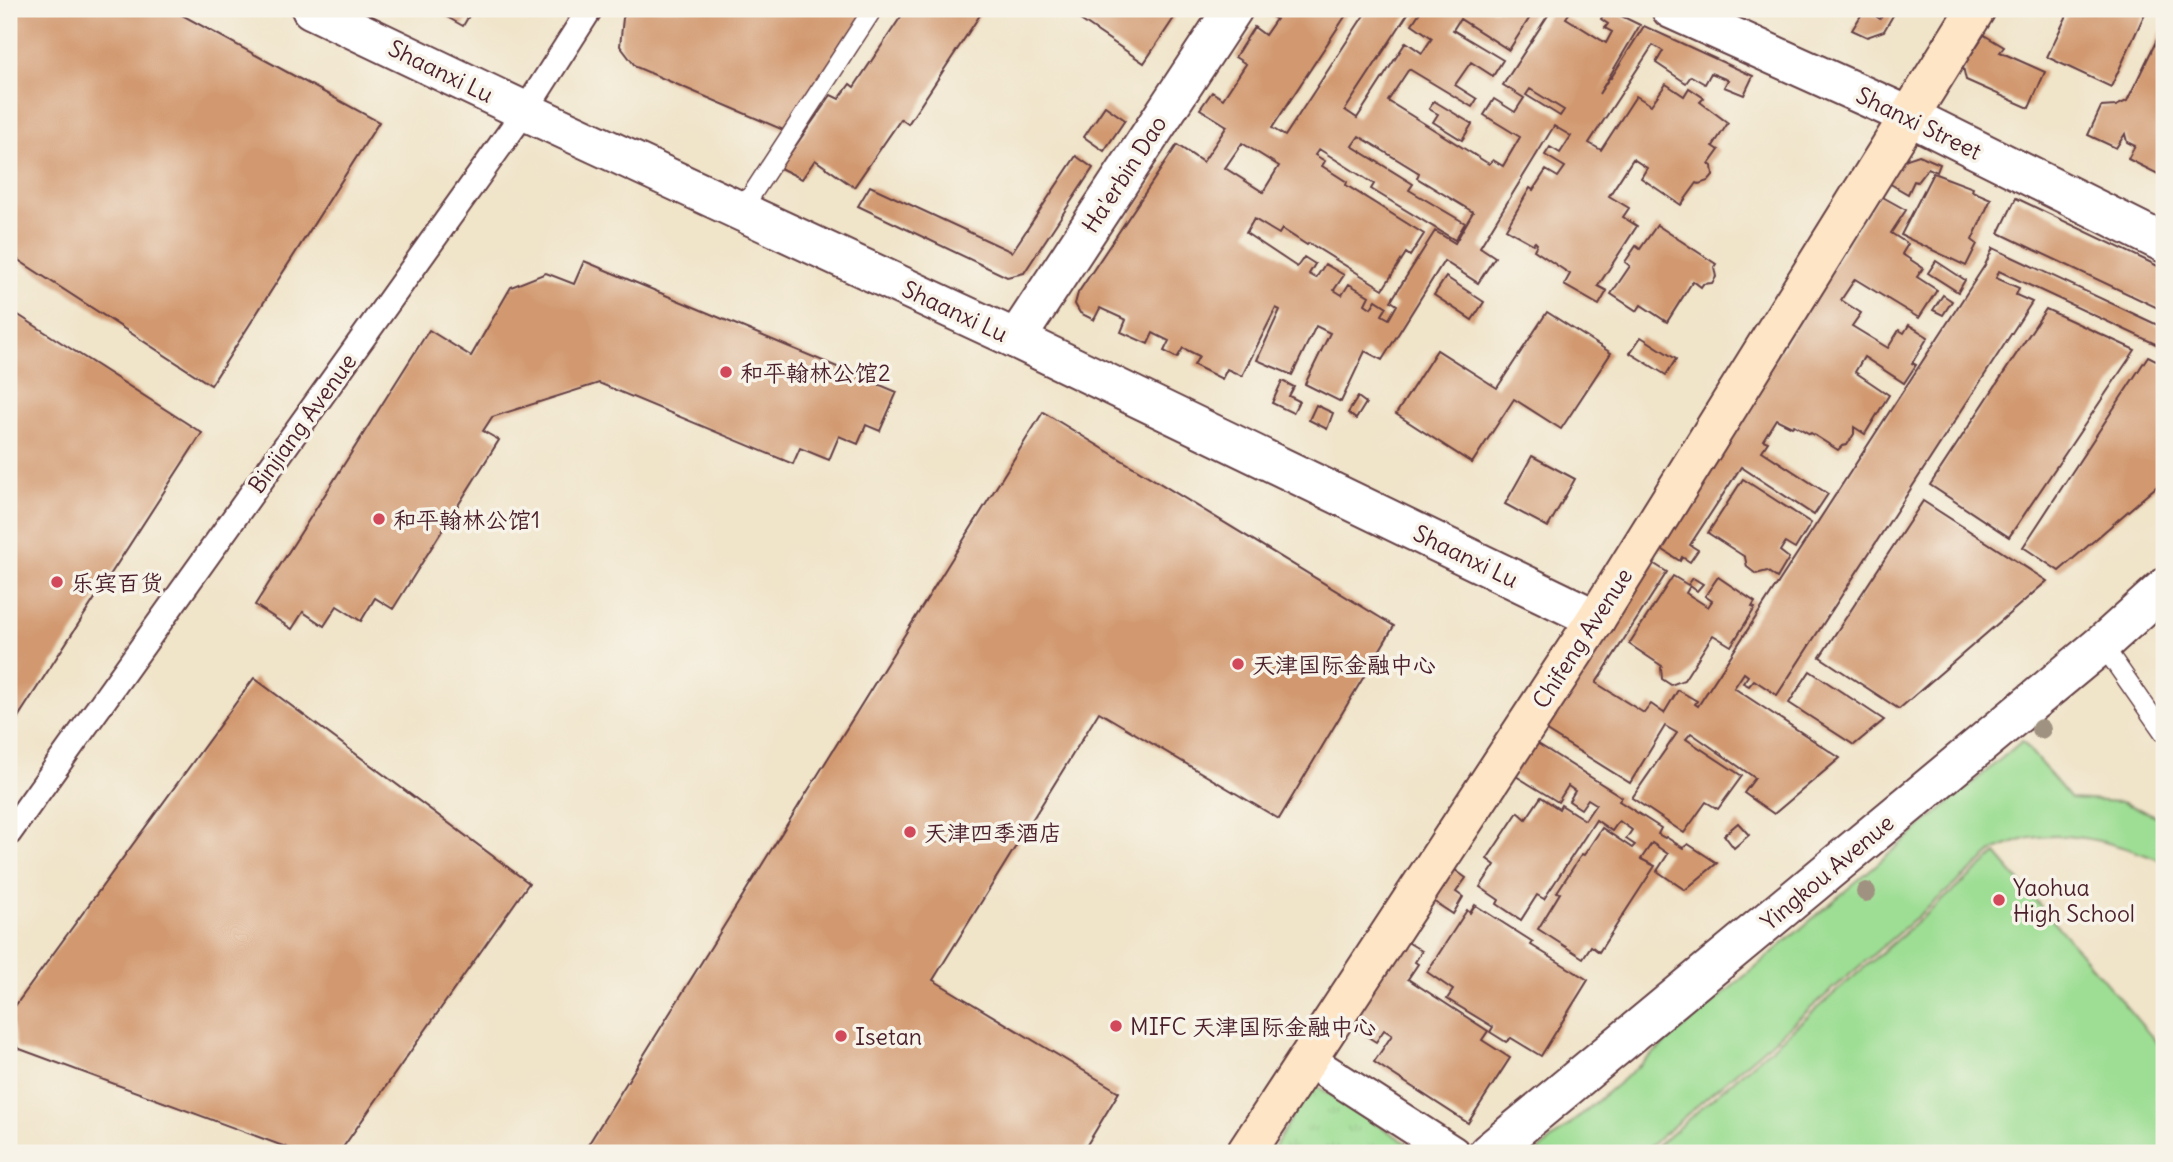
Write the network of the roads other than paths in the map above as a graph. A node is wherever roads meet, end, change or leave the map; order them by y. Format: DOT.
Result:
graph roads {
  1 [pos="311,9"];
  2 [pos="590,9"];
  3 [pos="873,9"];
  4 [pos="1233,9"];
  5 [pos="1671,9"];
  6 [pos="1976,9"];
  7 [pos="525,111"];
  8 [pos="1909,116"];
  9 [pos="741,211"];
  10 [pos="2164,243"];
  11 [pos="1016,339"];
  12 [pos="2164,587"];
  13 [pos="1595,619"];
  14 [pos="2102,644"];
  15 [pos="2164,733"];
  16 [pos="9,833"];
  17 [pos="1307,1059"];
  18 [pos="1246,1153"];
  19 [pos="1453,1153"];
  20 [pos="1488,1153"];
  1 -- 7 [label="street, Shaanxi Lu"];
  2 -- 7 [label="street, Binjiang Avenue"];
  3 -- 9 [label="lane"];
  4 -- 11 [label="street, Ha'erbin Dao"];
  5 -- 8 [label="street, Shanxi Street"];
  6 -- 8 [label="main road, Chifeng Avenue"];
  7 -- 9 [label="street, Shaanxi Lu"];
  7 -- 16 [label="street, Binjiang Avenue"];
  8 -- 10 [label="street, Shanxi Street"];
  8 -- 13 [label="main road, Chifeng Avenue"];
  9 -- 11 [label="street, Shaanxi Lu"];
  11 -- 13 [label="street, Shaanxi Lu"];
  12 -- 14 [label="street, Yingkou Avenue"];
  13 -- 17 [label="main road, Chifeng Avenue"];
  14 -- 15 [label="lane"];
  14 -- 20 [label="street, Yingkou Avenue"];
  17 -- 18 [label="main road, Chifeng Avenue"];
  17 -- 19 [label="street"];
}
